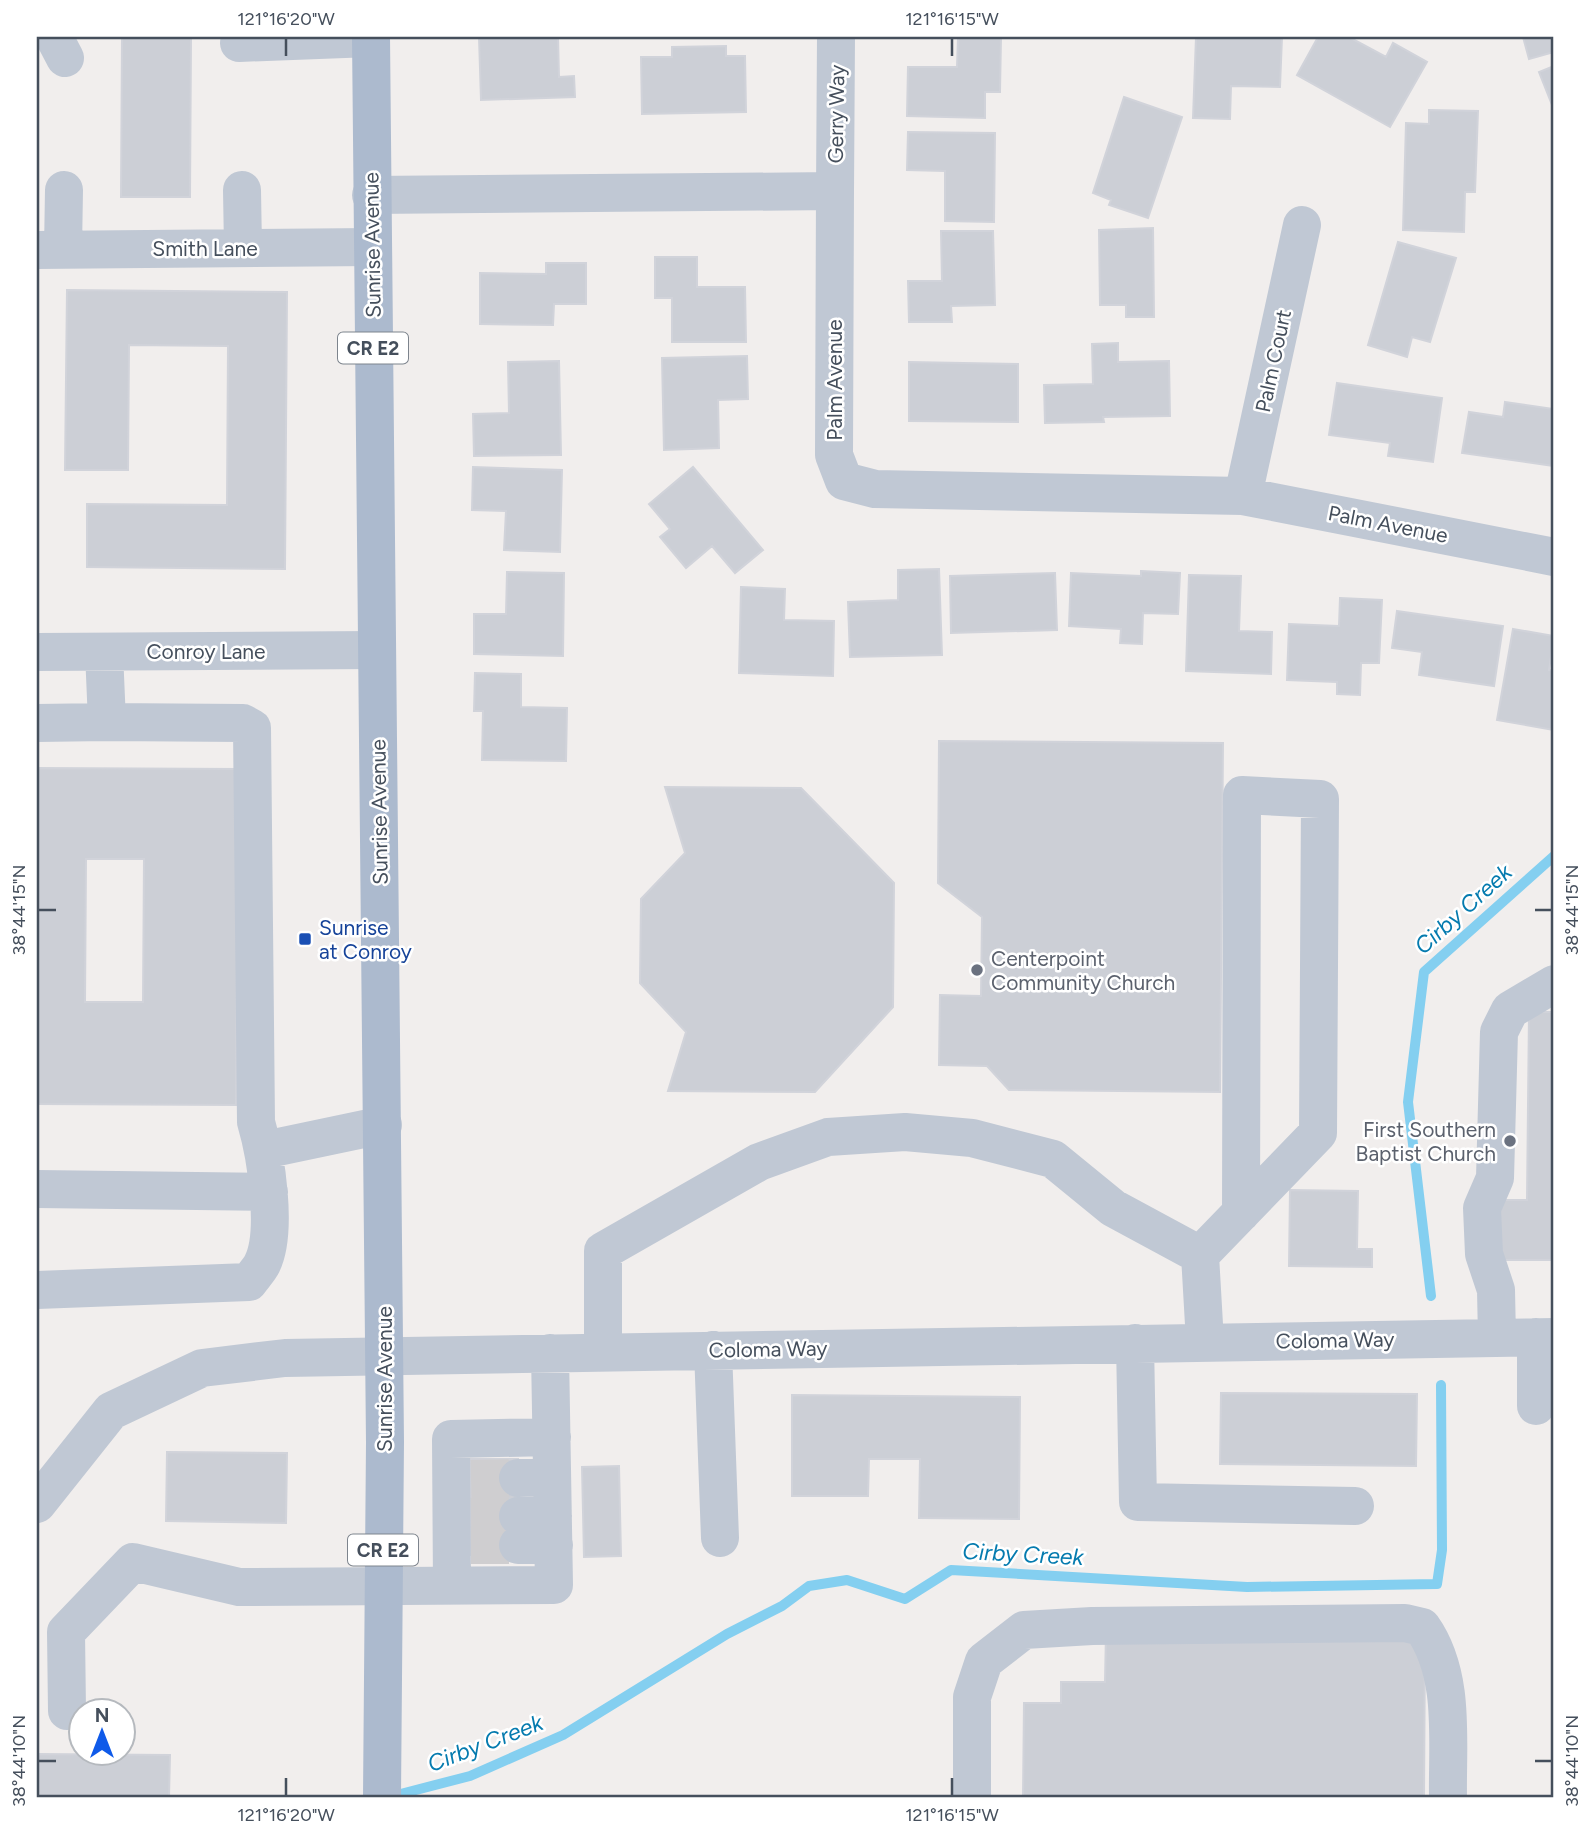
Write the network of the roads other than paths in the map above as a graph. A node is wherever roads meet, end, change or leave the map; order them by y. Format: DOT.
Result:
graph roads {
  1 [pos="371,37"];
  2 [pos="836,37"];
  3 [pos="239,43"];
  4 [pos="64,190"];
  5 [pos="242,190"];
  6 [pos="835,191"];
  7 [pos="371,195"];
  8 [pos="1302,225"];
  9 [pos="372,247"];
  10 [pos="243,248"];
  11 [pos="50,249"];
  12 [pos="1243,496"];
  13 [pos="1554,556"];
  14 [pos="376,650"];
  15 [pos="37,652"];
  16 [pos="104,652"];
  17 [pos="107,722"];
  18 [pos="37,723"];
  19 [pos="1554,984"];
  20 [pos="383,1125"];
  21 [pos="264,1150"];
  22 [pos="37,1189"];
  23 [pos="269,1192"];
  24 [pos="1241,1213"];
  25 [pos="1200,1255"];
  26 [pos="37,1290"];
  27 [pos="1545,1337"];
  28 [pos="1497,1338"];
  29 [pos="1205,1342"];
  30 [pos="1135,1343"];
  31 [pos="713,1350"];
  32 [pos="603,1352"];
  33 [pos="550,1353"];
  34 [pos="384,1356"];
  35 [pos="1536,1406"];
  36 [pos="552,1437"];
  37 [pos="37,1504"];
  38 [pos="1355,1506"];
  39 [pos="720,1538"];
  40 [pos="452,1586"];
  41 [pos="383,1588"];
  42 [pos="51,1624"];
  43 [pos="66,1706"];
  44 [pos="382,1797"];
  45 [pos="972,1797"];
  46 [pos="1448,1797"];
  1 -- 3 [label="street"];
  1 -- 7 [label="main road, Sunrise Avenue / CR E2"];
  2 -- 6 [label="street, Gerry Way"];
  4 -- 11 [label="street"];
  5 -- 10 [label="street"];
  6 -- 7 [label="street"];
  6 -- 12 [label="street, Palm Avenue"];
  7 -- 9 [label="main road, Sunrise Avenue / CR E2"];
  8 -- 12 [label="street, Palm Court"];
  9 -- 10 [label="street, Smith Lane"];
  9 -- 14 [label="main road, Sunrise Avenue / CR E2"];
  10 -- 11 [label="street, Smith Lane"];
  12 -- 13 [label="street, Palm Avenue"];
  14 -- 16 [label="street, Conroy Lane"];
  14 -- 20 [label="main road, Sunrise Avenue / CR E2"];
  15 -- 16 [label="street, Conroy Lane"];
  16 -- 17 [label="street"];
  17 -- 18 [label="street"];
  17 -- 21 [label="street"];
  19 -- 28 [label="street"];
  20 -- 21 [label="street"];
  20 -- 34 [label="main road, Sunrise Avenue / CR E2"];
  21 -- 23 [label="street"];
  22 -- 23 [label="street"];
  23 -- 26 [label="street"];
  24 -- 24 [label="street"];
  24 -- 25 [label="street"];
  25 -- 29 [label="street"];
  25 -- 32 [label="street"];
  27 -- 28 [label="street, Coloma Way"];
  27 -- 35 [label="street"];
  28 -- 29 [label="street, Coloma Way"];
  29 -- 30 [label="street, Coloma Way"];
  30 -- 31 [label="street, Coloma Way"];
  30 -- 38 [label="street"];
  31 -- 32 [label="street, Coloma Way"];
  31 -- 39 [label="street"];
  32 -- 33 [label="street, Coloma Way"];
  33 -- 34 [label="street, Coloma Way"];
  33 -- 36 [label="street"];
  34 -- 37 [label="street, Coloma Way"];
  34 -- 41 [label="main road, Sunrise Avenue / CR E2"];
  36 -- 40 [label="street"];
  36 -- 40 [label="street"];
  40 -- 41 [label="street"];
  41 -- 42 [label="street"];
  41 -- 44 [label="main road, Sunrise Avenue / CR E2"];
  42 -- 43 [label="street"];
  45 -- 46 [label="street"];
}
